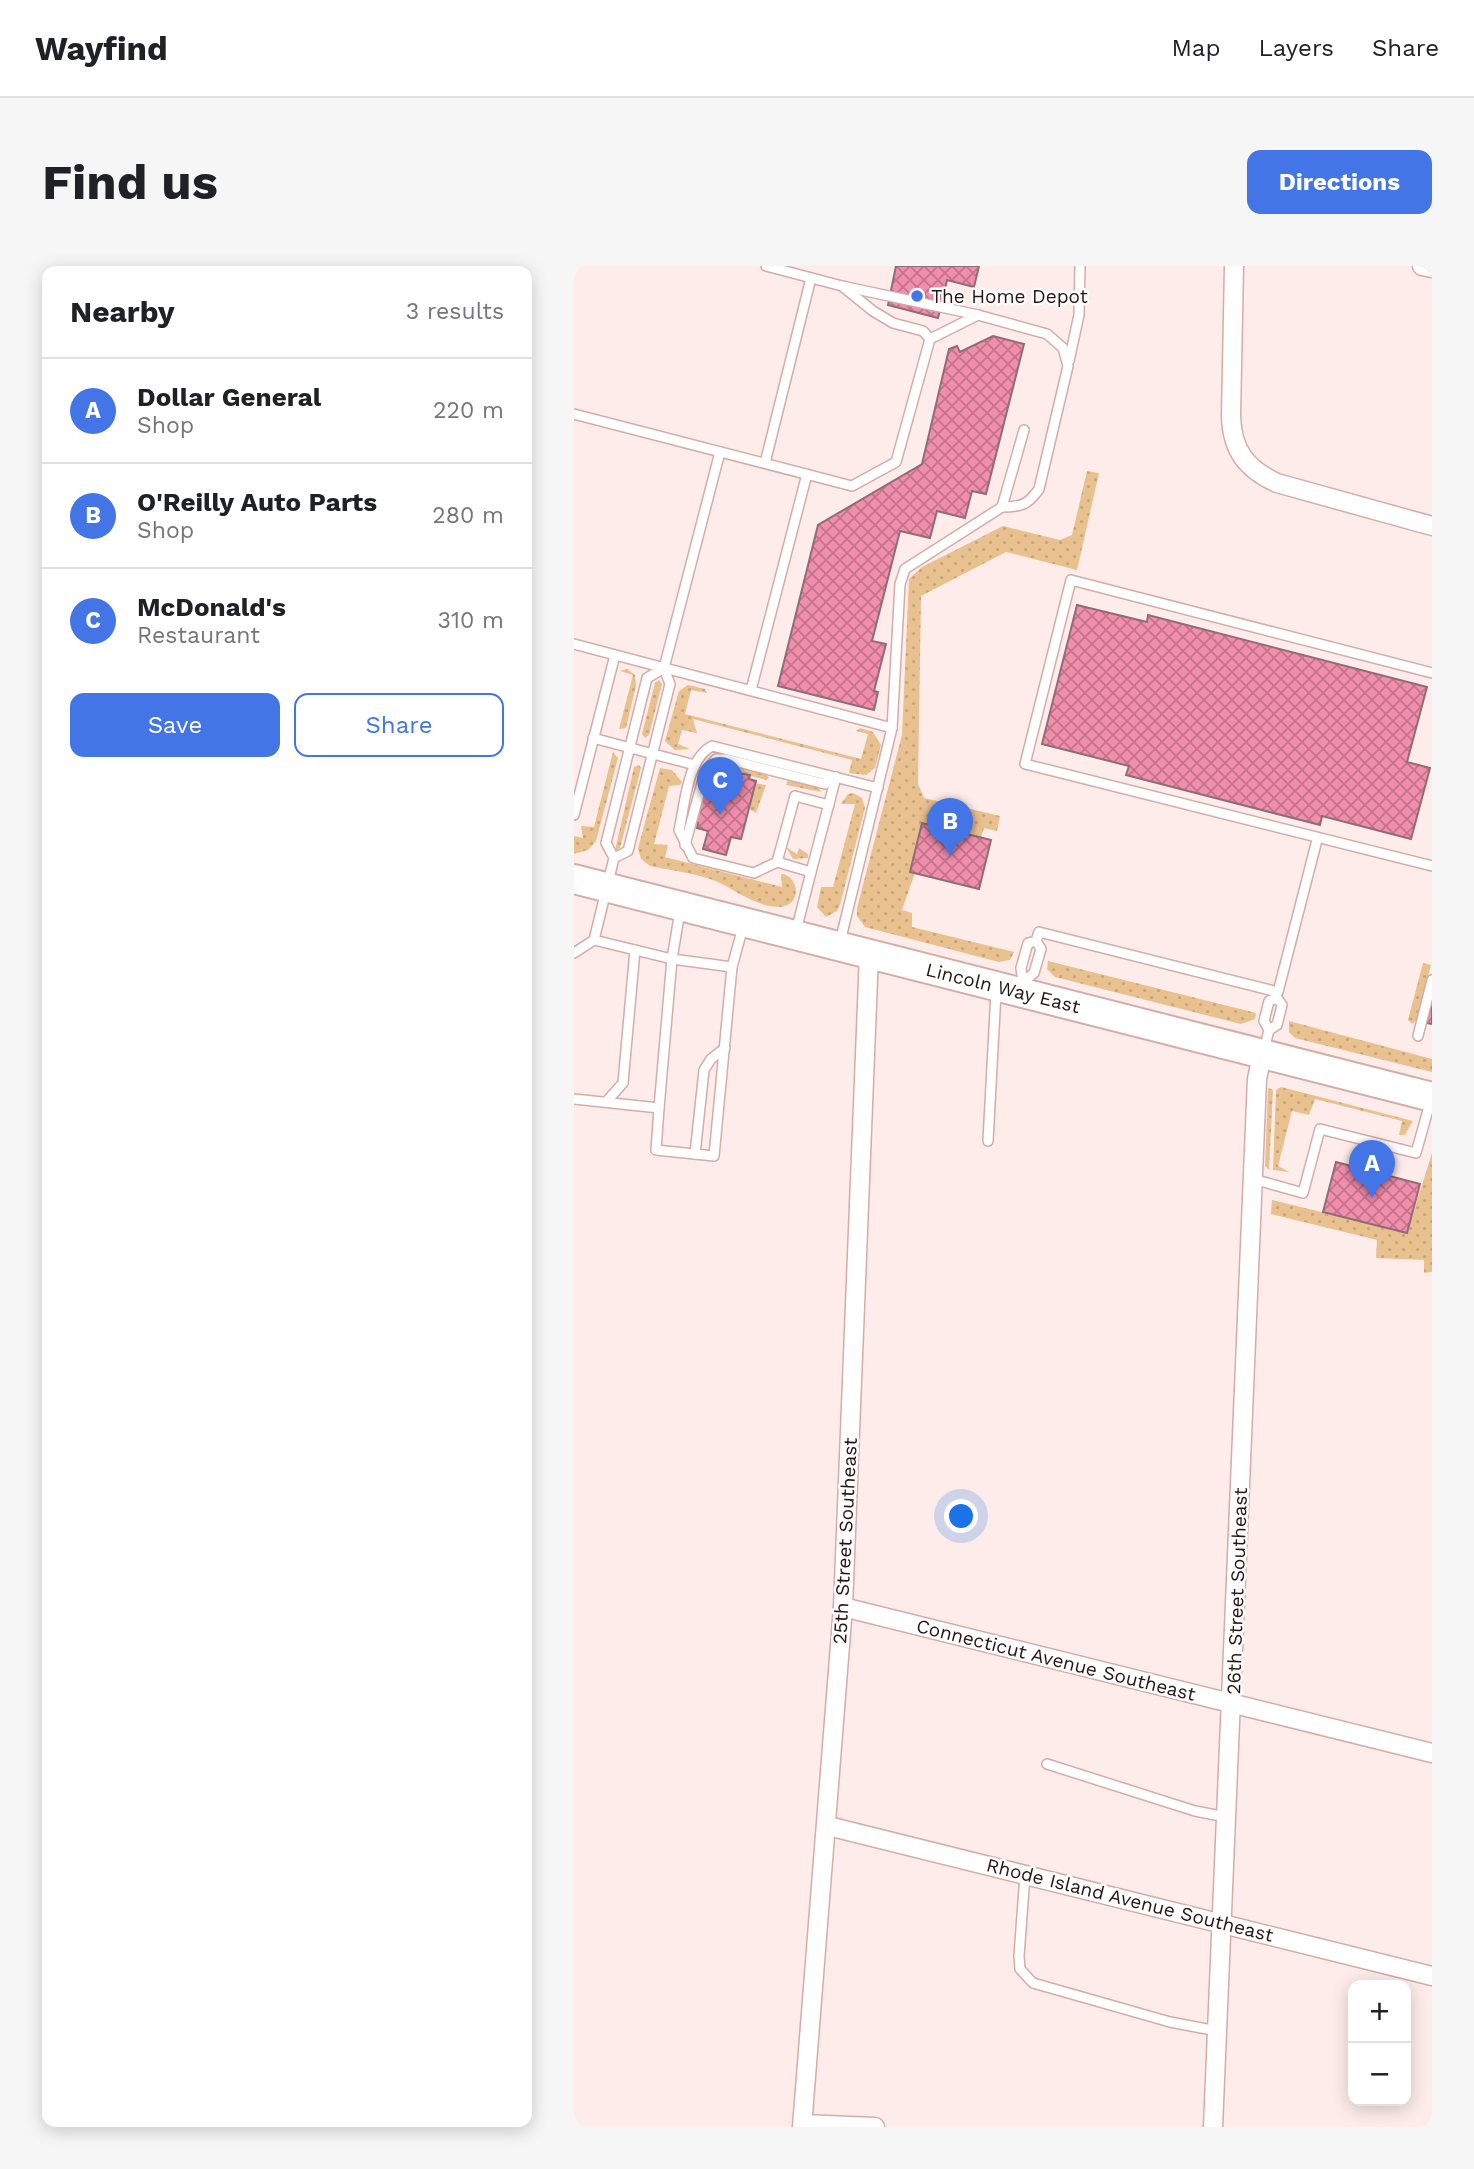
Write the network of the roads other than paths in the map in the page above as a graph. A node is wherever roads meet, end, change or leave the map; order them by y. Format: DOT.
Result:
graph roads {
  1 [pos="766,266"];
  2 [pos="1080,266"];
  3 [pos="1234,266"];
  4 [pos="1422,266"];
  5 [pos="1432,268"];
  6 [pos="811,278"];
  7 [pos="842,286"];
  8 [pos="978,315"];
  9 [pos="930,339"];
  10 [pos="1068,366"];
  11 [pos="574,414"];
  12 [pos="1024,430"];
  13 [pos="720,452"];
  14 [pos="765,463"];
  15 [pos="807,474"];
  16 [pos="1002,507"];
  17 [pos="1432,526"];
  18 [pos="574,644"];
  19 [pos="615,654"];
  20 [pos="664,668"];
  21 [pos="1432,673"];
  22 [pos="751,690"];
  23 [pos="892,728"];
  24 [pos="593,738"];
  25 [pos="630,748"];
  26 [pos="653,754"];
  27 [pos="695,765"];
  28 [pos="836,777"];
  29 [pos="878,788"];
  30 [pos="829,805"];
  31 [pos="574,815"];
  32 [pos="1317,840"];
  33 [pos="685,846"];
  34 [pos="614,858"];
  35 [pos="777,862"];
  36 [pos="1432,866"];
  37 [pos="811,872"];
  38 [pos="574,879"];
  39 [pos="607,887"];
  40 [pos="681,906"];
  41 [pos="744,923"];
  42 [pos="795,935"];
  43 [pos="594,940"];
  44 [pos="1036,941"];
  45 [pos="839,946"];
  46 [pos="635,950"];
  47 [pos="574,953"];
  48 [pos="869,954"];
  49 [pos="671,959"];
  50 [pos="733,967"];
  51 [pos="1432,980"];
  52 [pos="1013,987"];
  53 [pos="1278,995"];
  54 [pos="1418,1036"];
  55 [pos="1266,1042"];
  56 [pos="725,1048"];
  57 [pos="1432,1097"];
  58 [pos="574,1100"];
  59 [pos="607,1102"];
  60 [pos="659,1108"];
  61 [pos="988,1141"];
  62 [pos="695,1154"];
  63 [pos="1253,1179"];
  64 [pos="843,1607"];
  65 [pos="1233,1703"];
  66 [pos="1432,1753"];
  67 [pos="1047,1763"];
  68 [pos="1226,1817"];
  69 [pos="828,1826"];
  70 [pos="1025,1873"];
  71 [pos="1222,1924"];
  72 [pos="1432,1976"];
  73 [pos="1217,2031"];
  74 [pos="802,2125"];
  75 [pos="875,2127"];
  76 [pos="1213,2127"];
  1 -- 6 [label="lane"];
  2 -- 10 [label="lane"];
  3 -- 17 [label="street"];
  4 -- 5 [label="street"];
  6 -- 7 [label="lane"];
  6 -- 14 [label="lane"];
  7 -- 8 [label="lane"];
  7 -- 9 [label="lane"];
  8 -- 9 [label="lane"];
  8 -- 10 [label="lane"];
  9 -- 15 [label="lane"];
  10 -- 16 [label="lane"];
  11 -- 13 [label="lane"];
  12 -- 16 [label="lane"];
  13 -- 14 [label="lane"];
  13 -- 20 [label="lane"];
  14 -- 15 [label="lane"];
  15 -- 22 [label="lane"];
  16 -- 23 [label="lane"];
  18 -- 19 [label="lane"];
  19 -- 20 [label="lane"];
  19 -- 24 [label="lane"];
  20 -- 22 [label="lane"];
  20 -- 25 [label="lane"];
  20 -- 26 [label="lane"];
  21 -- 32 [label="lane"];
  22 -- 23 [label="lane"];
  23 -- 29 [label="lane"];
  24 -- 25 [label="lane"];
  24 -- 31 [label="lane"];
  25 -- 26 [label="lane"];
  25 -- 34 [label="lane"];
  26 -- 27 [label="lane"];
  26 -- 34 [label="lane"];
  27 -- 28 [label="lane"];
  27 -- 33 [label="lane"];
  28 -- 29 [label="lane"];
  28 -- 30 [label="lane"];
  28 -- 33 [label="lane"];
  29 -- 45 [label="lane"];
  30 -- 35 [label="lane"];
  30 -- 37 [label="lane"];
  32 -- 36 [label="lane"];
  32 -- 53 [label="lane"];
  33 -- 35 [label="lane"];
  34 -- 39 [label="lane"];
  35 -- 37 [label="lane"];
  37 -- 42 [label="lane"];
  38 -- 39 [label="main road, Lincoln Way East"];
  39 -- 40 [label="main road, Lincoln Way East"];
  39 -- 43 [label="lane"];
  40 -- 41 [label="main road, Lincoln Way East"];
  40 -- 49 [label="lane"];
  41 -- 42 [label="main road, Lincoln Way East"];
  41 -- 50 [label="lane"];
  42 -- 45 [label="main road, Lincoln Way East"];
  43 -- 46 [label="lane"];
  43 -- 47 [label="lane"];
  44 -- 52 [label="lane"];
  44 -- 52 [label="lane"];
  44 -- 53 [label="lane"];
  45 -- 48 [label="main road, Lincoln Way East"];
  46 -- 49 [label="lane"];
  46 -- 59 [label="lane"];
  48 -- 52 [label="main road, Lincoln Way East"];
  48 -- 64 [label="street, 25th Street Southeast"];
  49 -- 50 [label="lane"];
  49 -- 60 [label="lane"];
  50 -- 56 [label="lane"];
  51 -- 54 [label="lane"];
  52 -- 55 [label="main road, Lincoln Way East"];
  52 -- 61 [label="lane"];
  53 -- 55 [label="lane"];
  53 -- 55 [label="lane"];
  55 -- 57 [label="main road, Lincoln Way East"];
  55 -- 63 [label="street, 26th Street Southeast"];
  56 -- 62 [label="lane"];
  56 -- 62 [label="lane"];
  57 -- 63 [label="lane"];
  58 -- 59 [label="lane"];
  59 -- 60 [label="lane"];
  60 -- 62 [label="lane"];
  63 -- 65 [label="street, 26th Street Southeast"];
  64 -- 65 [label="street, Connecticut Avenue Southeast"];
  64 -- 69 [label="street, 25th Street Southeast"];
  65 -- 66 [label="street, Connecticut Avenue Southeast"];
  65 -- 68 [label="street, 26th Street Southeast"];
  67 -- 68 [label="lane"];
  68 -- 71 [label="street, 26th Street Southeast"];
  69 -- 70 [label="street, Rhode Island Avenue Southeast"];
  69 -- 74 [label="street, 25th Street Southeast"];
  70 -- 71 [label="street, Rhode Island Avenue Southeast"];
  70 -- 73 [label="lane"];
  71 -- 72 [label="street, Rhode Island Avenue Southeast"];
  71 -- 73 [label="street, 26th Street Southeast"];
  73 -- 76 [label="street, 26th Street Southeast"];
  74 -- 75 [label="street"];
}
